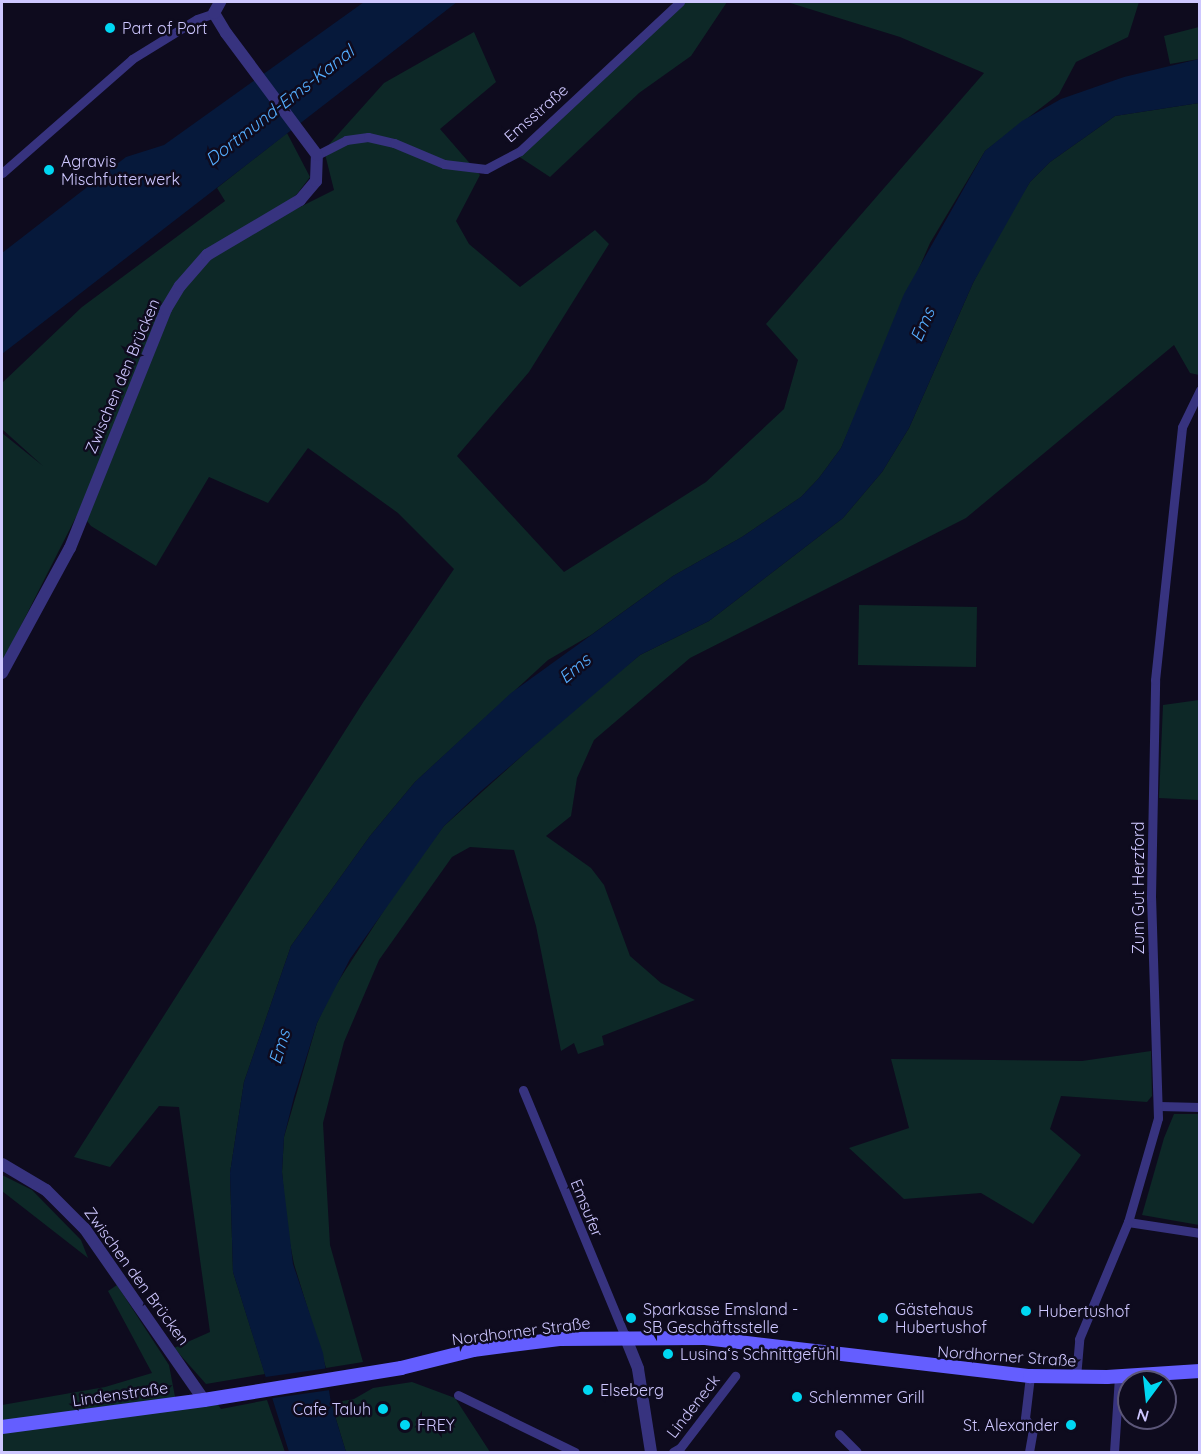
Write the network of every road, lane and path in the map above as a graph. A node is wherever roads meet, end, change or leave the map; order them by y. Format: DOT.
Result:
graph roads {
  1 [pos="680,2"];
  2 [pos="217,5"];
  3 [pos="317,155"];
  4 [pos="2,173"];
  5 [pos="1200,390"];
  6 [pos="2,673"];
  7 [pos="523,1090"];
  8 [pos="1159,1106"];
  9 [pos="1200,1107"];
  10 [pos="2,1164"];
  11 [pos="1128,1222"];
  12 [pos="1200,1233"];
  13 [pos="625,1336"];
  14 [pos="1200,1371"];
  15 [pos="1177,1373"];
  16 [pos="735,1376"];
  17 [pos="1030,1376"];
  18 [pos="1076,1377"];
  19 [pos="1117,1377"];
  20 [pos="243,1393"];
  21 [pos="458,1395"];
  22 [pos="204,1400"];
  23 [pos="1117,1407"];
  24 [pos="2,1428"];
  25 [pos="839,1434"];
  26 [pos="575,1452"];
  27 [pos="651,1452"];
  28 [pos="673,1452"];
  29 [pos="857,1452"];
  30 [pos="1029,1452"];
  31 [pos="1114,1452"];
  1 -- 3 [label="street, Emsstraße"];
  2 -- 3 [label="street"];
  2 -- 4 [label="street"];
  3 -- 6 [label="street, Zwischen den Brücken"];
  5 -- 8 [label="street, Zum Gut Herzford"];
  7 -- 13 [label="street, Emsufer"];
  8 -- 9 [label="street"];
  8 -- 11 [label="street, Zum Gut Herzford"];
  10 -- 22 [label="street, Zwischen den Brücken"];
  11 -- 12 [label="street"];
  11 -- 18 [label="street, Zum Gut Herzford"];
  13 -- 17 [label="main road, Nordhorner Straße"];
  13 -- 20 [label="main road, Nordhorner Straße"];
  13 -- 27 [label="street"];
  14 -- 15 [label="main road, Nordhorner Straße"];
  16 -- 28 [label="street, Lindeneck"];
  17 -- 18 [label="main road, Nordhorner Straße"];
  17 -- 30 [label="street"];
  18 -- 19 [label="main road, Nordhorner Straße"];
  20 -- 22 [label="main road, Lindenstraße"];
  21 -- 26 [label="street"];
  22 -- 24 [label="main road, Lindenstraße"];
  23 -- 31 [label="street"];
  25 -- 29 [label="street"];
}
